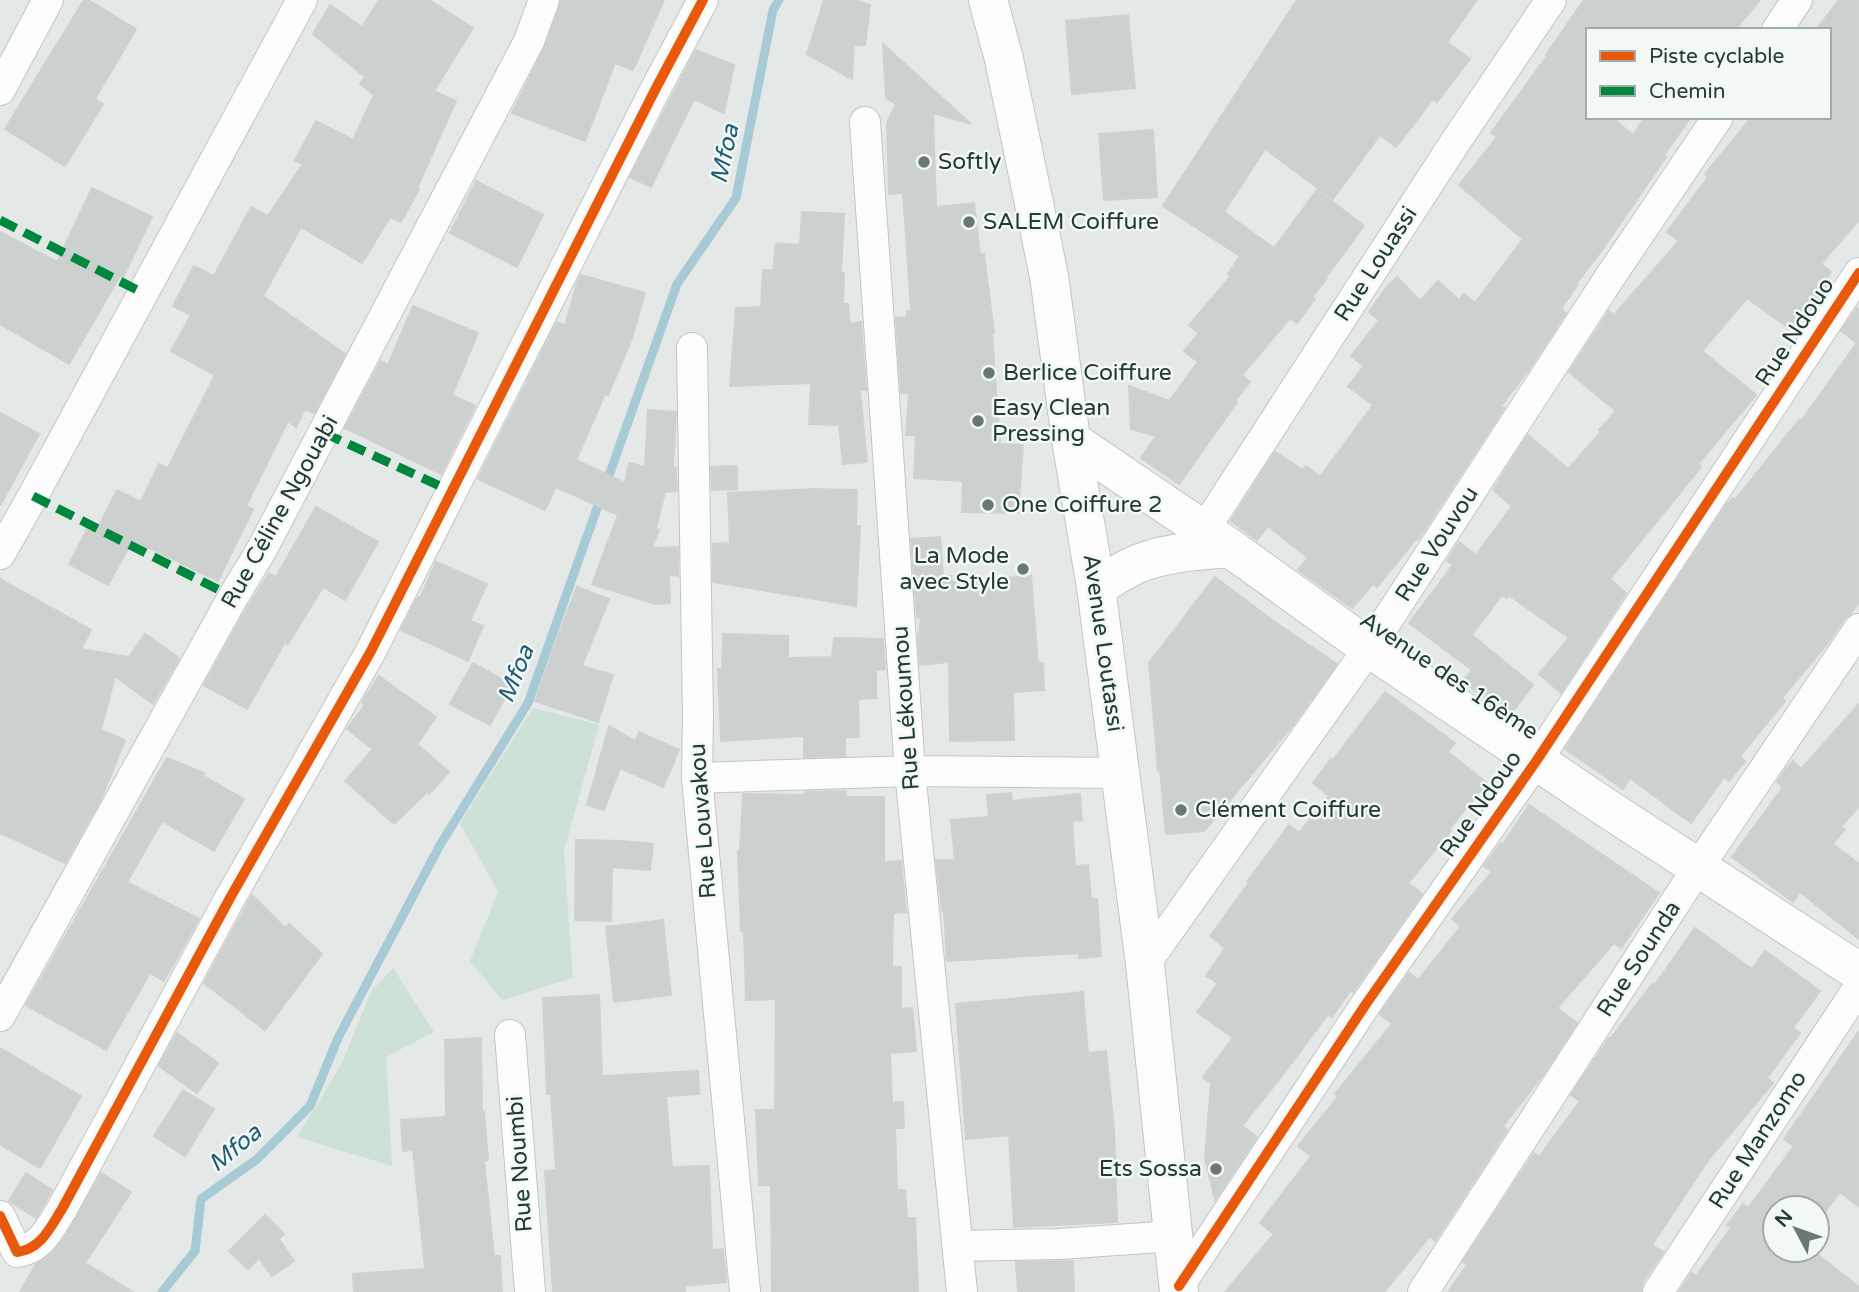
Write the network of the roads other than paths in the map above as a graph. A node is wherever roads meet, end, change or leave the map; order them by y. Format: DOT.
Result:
graph roads {
  1 [pos="48,0"];
  2 [pos="302,0"];
  3 [pos="544,0"];
  4 [pos="703,0"];
  5 [pos="988,0"];
  6 [pos="1551,0"];
  7 [pos="1797,0"];
  8 [pos="1778,28"];
  9 [pos="0,90"];
  10 [pos="1717,119"];
  11 [pos="865,122"];
  12 [pos="1859,273"];
  13 [pos="692,348"];
  14 [pos="1071,440"];
  15 [pos="1208,544"];
  16 [pos="0,554"];
  17 [pos="1096,587"];
  18 [pos="1859,629"];
  19 [pos="1369,648"];
  20 [pos="1537,760"];
  21 [pos="911,771"];
  22 [pos="1121,773"];
  23 [pos="697,778"];
  24 [pos="1699,866"];
  25 [pos="1145,964"];
  26 [pos="1859,972"];
  27 [pos="1859,987"];
  28 [pos="0,1016"];
  29 [pos="510,1035"];
  30 [pos="0,1216"];
  31 [pos="1174,1236"];
  32 [pos="958,1245"];
  33 [pos="1179,1289"];
  34 [pos="530,1292"];
  35 [pos="745,1292"];
  36 [pos="962,1292"];
  37 [pos="1423,1292"];
  38 [pos="1658,1292"];
  1 -- 9 [label="street"];
  2 -- 16 [label="street"];
  3 -- 28 [label="street, Rue Céline Ngouabi"];
  4 -- 30 [label="street"];
  5 -- 14 [label="main road, Avenue Loutassi"];
  6 -- 15 [label="street, Rue Louassi"];
  7 -- 8 [label="street"];
  10 -- 19 [label="street, Rue Vouvou"];
  11 -- 21 [label="street, Rue Lékoumou"];
  12 -- 20 [label="street, Rue Ndouo"];
  13 -- 23 [label="street, Rue Louvakou"];
  14 -- 15 [label="main road, Avenue des 16ème"];
  14 -- 17 [label="main road, Avenue Loutassi"];
  15 -- 17 [label="main road"];
  15 -- 19 [label="main road, Avenue des 16ème"];
  17 -- 22 [label="main road, Avenue Loutassi"];
  18 -- 24 [label="street, Rue Sounda"];
  19 -- 20 [label="main road, Avenue des 16ème"];
  19 -- 25 [label="street, Rue Vouvou"];
  20 -- 24 [label="main road, Avenue des 16ème"];
  20 -- 33 [label="street, Rue Ndouo"];
  21 -- 22 [label="street"];
  21 -- 23 [label="street"];
  21 -- 32 [label="street, Rue Lékoumou"];
  22 -- 25 [label="main road, Avenue Loutassi"];
  23 -- 35 [label="street, Rue Louvakou"];
  24 -- 26 [label="main road, Avenue des 16ème"];
  24 -- 37 [label="street, Rue Sounda"];
  25 -- 31 [label="main road, Avenue Loutassi"];
  27 -- 38 [label="street, Rue Manzomo"];
  29 -- 34 [label="street, Rue Noumbi"];
  31 -- 32 [label="street"];
  31 -- 33 [label="main road, Avenue Loutassi"];
  32 -- 36 [label="street, Rue Lékoumou"];
}
